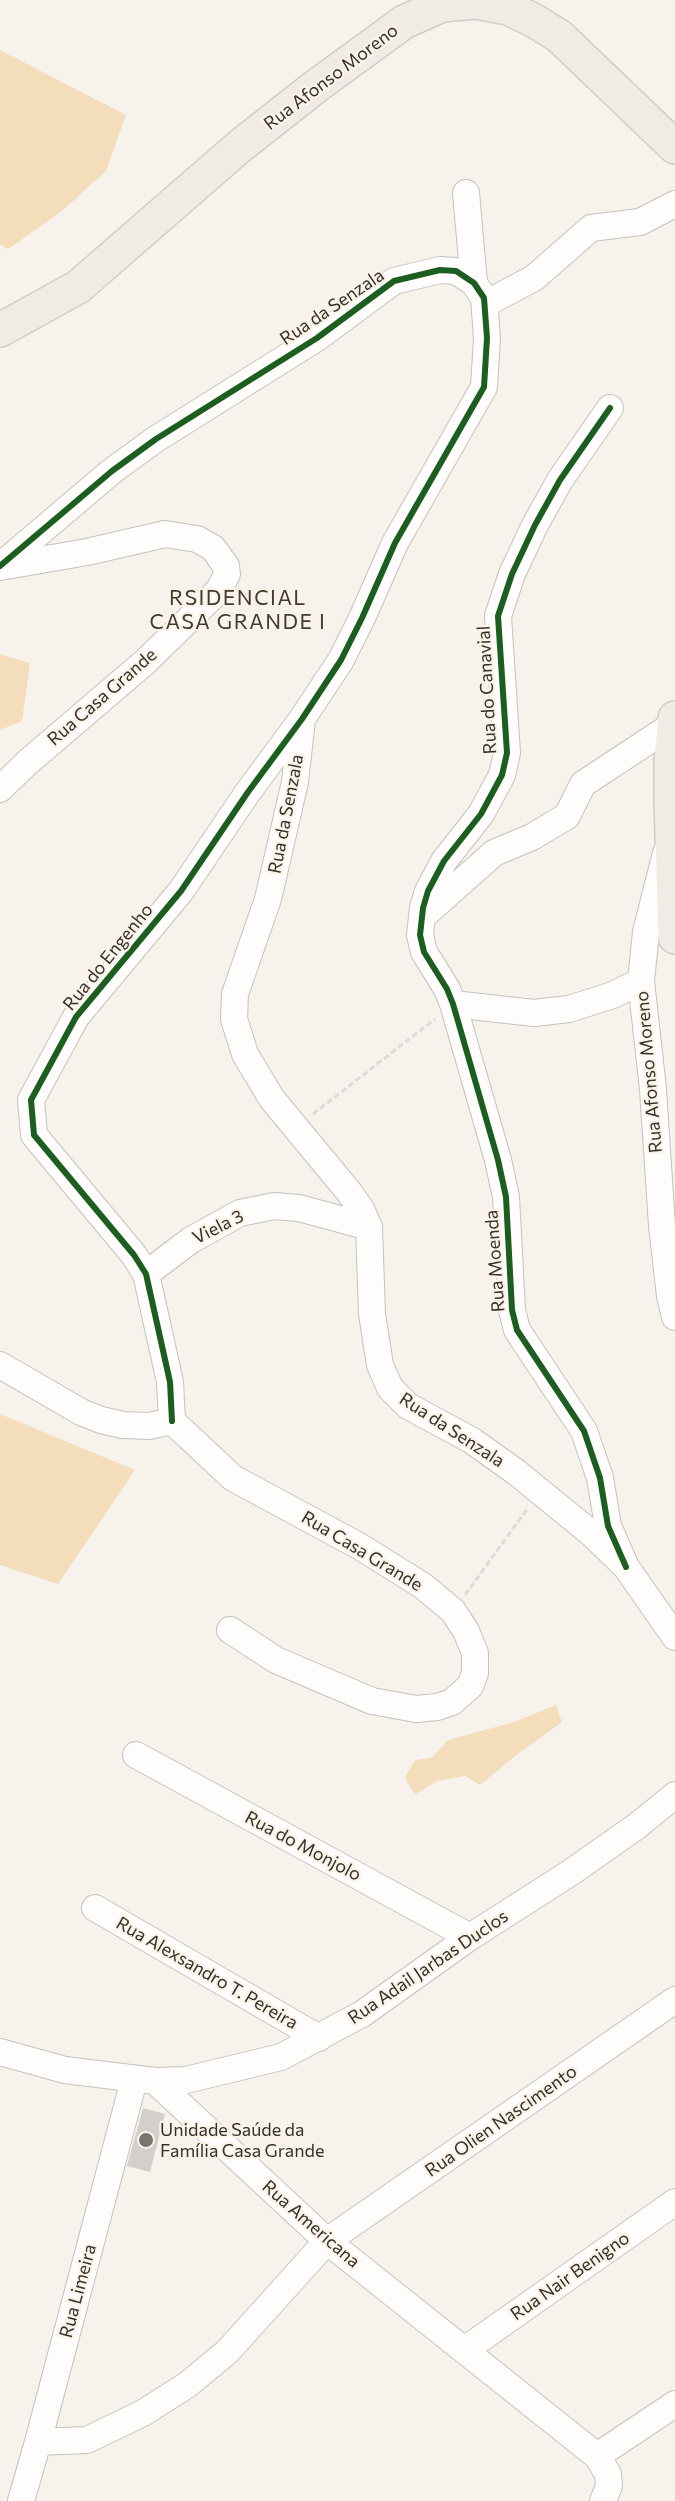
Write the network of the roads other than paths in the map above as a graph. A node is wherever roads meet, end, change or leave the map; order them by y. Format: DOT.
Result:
graph roads {
  1 [pos="675,147"];
  2 [pos="466,193"];
  3 [pos="675,204"];
  4 [pos="479,293"];
  5 [pos="2,331"];
  6 [pos="610,408"];
  7 [pos="0,566"];
  8 [pos="675,718"];
  9 [pos="302,719"];
  10 [pos="675,724"];
  11 [pos="0,789"];
  12 [pos="673,814"];
  13 [pos="675,890"];
  14 [pos="422,917"];
  15 [pos="675,937"];
  16 [pos="641,981"];
  17 [pos="453,1004"];
  18 [pos="369,1227"];
  19 [pos="146,1274"];
  20 [pos="675,1317"];
  21 [pos="0,1365"];
  22 [pos="172,1421"];
  23 [pos="626,1567"];
  24 [pos="230,1630"];
  25 [pos="675,1637"];
  26 [pos="136,1755"];
  27 [pos="675,1795"];
  28 [pos="95,1908"];
  29 [pos="470,1937"];
  30 [pos="675,2001"];
  31 [pos="319,2038"];
  32 [pos="0,2052"];
  33 [pos="144,2081"];
  34 [pos="675,2202"];
  35 [pos="327,2241"];
  36 [pos="466,2349"];
  37 [pos="675,2403"];
  38 [pos="38,2442"];
  39 [pos="597,2456"];
  40 [pos="21,2501"];
  41 [pos="603,2501"];
  1 -- 5 [label="main road, Rua Afonso Moreno"];
  2 -- 4 [label="street"];
  3 -- 4 [label="street"];
  4 -- 7 [label="street, Rua da Senzala"];
  4 -- 9 [label="street, Rua da Senzala"];
  6 -- 14 [label="street, Rua do Canavial"];
  7 -- 11 [label="street, Rua Casa Grande"];
  8 -- 10 [label="main road, Rua Afonso Moreno"];
  9 -- 18 [label="street, Rua da Senzala"];
  9 -- 19 [label="street, Rua do Engenho"];
  10 -- 12 [label="main road, Rua Afonso Moreno"];
  10 -- 14 [label="street"];
  12 -- 13 [label="main road, Rua Afonso Moreno"];
  12 -- 16 [label="street, Rua Afonso Moreno"];
  13 -- 15 [label="main road, Rua Afonso Moreno"];
  14 -- 17 [label="street, Rua do Canavial"];
  16 -- 17 [label="street"];
  16 -- 20 [label="street, Rua Afonso Moreno"];
  17 -- 23 [label="street, Rua Moenda"];
  18 -- 19 [label="street, Viela 3"];
  18 -- 23 [label="street, Rua da Senzala"];
  19 -- 22 [label="street, Rua do Engenho"];
  21 -- 22 [label="street"];
  22 -- 24 [label="street, Rua Casa Grande"];
  23 -- 25 [label="street, Rua da Senzala"];
  26 -- 29 [label="street, Rua do Monjolo"];
  27 -- 29 [label="street, Rua Adail Jarbas Duclos"];
  28 -- 31 [label="street, Rua Alexsandro T. Pereira"];
  29 -- 31 [label="street, Rua Adail Jarbas Duclos"];
  30 -- 35 [label="street, Rua Olien Nascimento"];
  31 -- 33 [label="street, Rua Adail Jarbas Duclos"];
  32 -- 33 [label="street"];
  33 -- 35 [label="street, Rua Americana"];
  33 -- 38 [label="street, Rua Limeira"];
  34 -- 36 [label="street, Rua Nair Benigno"];
  35 -- 36 [label="street, Rua Americana"];
  35 -- 38 [label="street, Rua Olien Nascimento"];
  36 -- 39 [label="street, Rua Americana"];
  37 -- 39 [label="street"];
  38 -- 40 [label="street, Rua Limeira"];
  39 -- 41 [label="street"];
}
